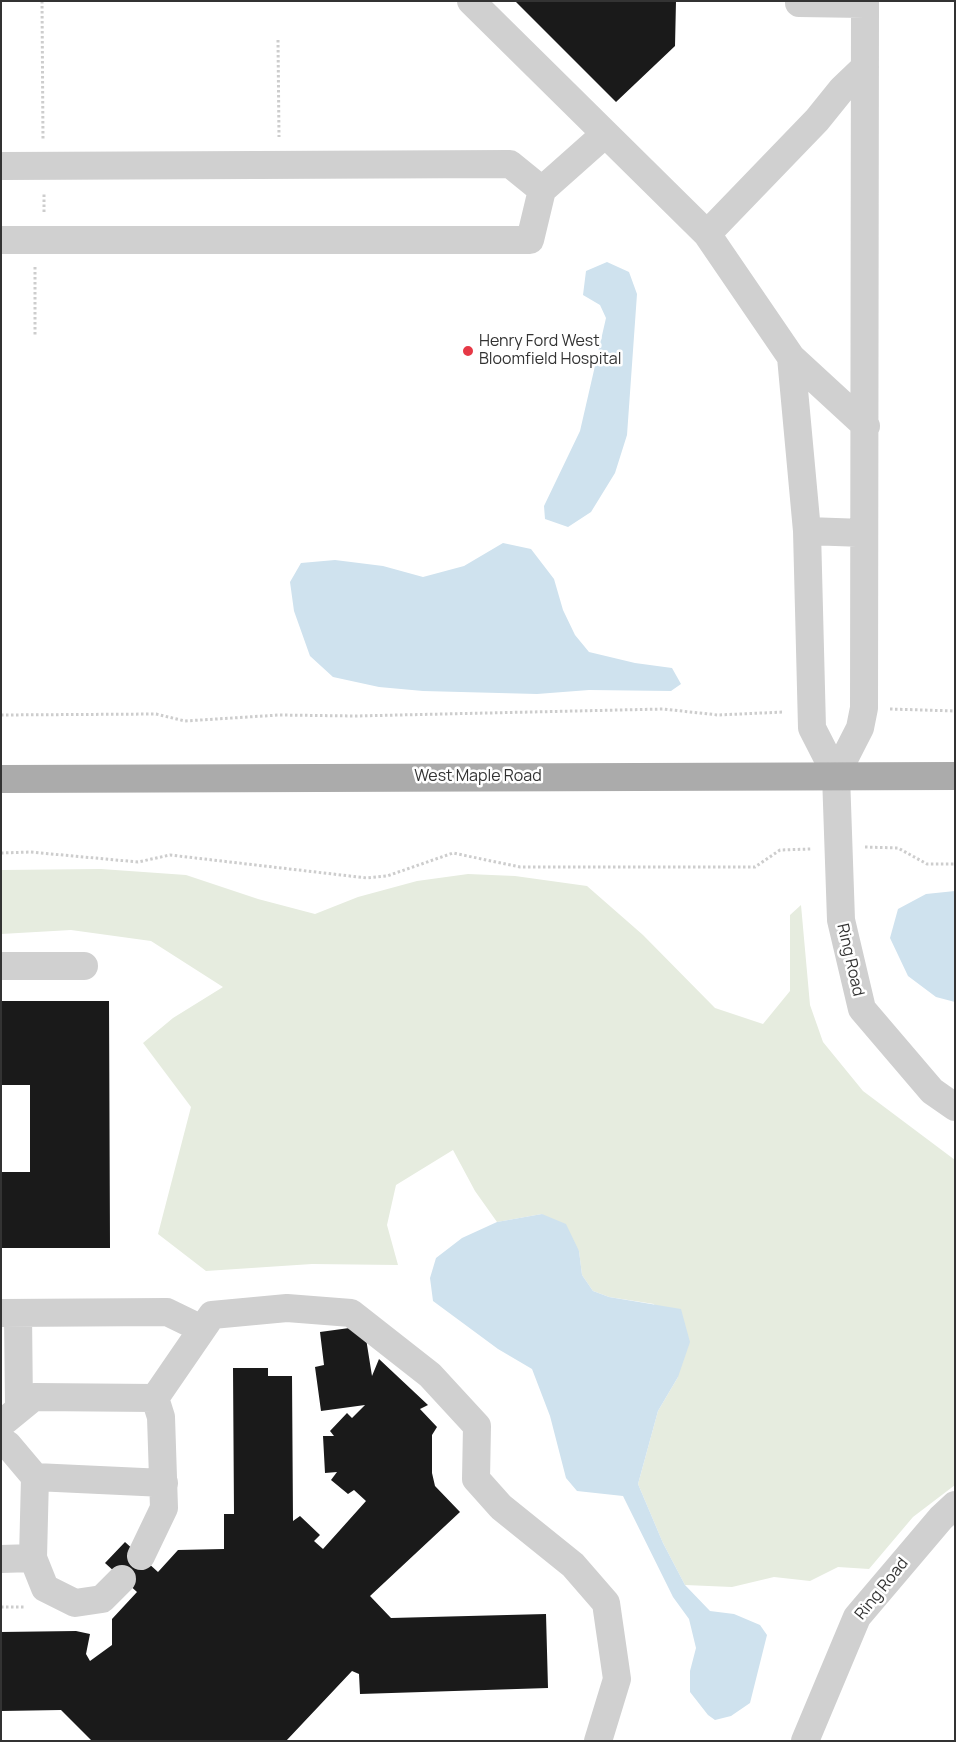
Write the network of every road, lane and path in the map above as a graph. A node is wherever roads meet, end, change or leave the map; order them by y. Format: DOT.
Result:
graph roads {
  1 [pos="471,1"];
  2 [pos="799,3"];
  3 [pos="865,3"];
  4 [pos="278,40"];
  5 [pos="865,67"];
  6 [pos="605,134"];
  7 [pos="277,165"];
  8 [pos="1,166"];
  9 [pos="542,190"];
  10 [pos="706,234"];
  11 [pos="1,240"];
  12 [pos="791,358"];
  13 [pos="866,426"];
  14 [pos="807,531"];
  15 [pos="864,533"];
  16 [pos="864,708"];
  17 [pos="811,709"];
  18 [pos="955,711"];
  19 [pos="1,715"];
  20 [pos="836,775"];
  21 [pos="955,776"];
  22 [pos="1,780"];
  23 [pos="837,847"];
  24 [pos="1,853"];
  25 [pos="955,864"];
  26 [pos="1,966"];
  27 [pos="84,966"];
  28 [pos="955,1107"];
  29 [pos="10,1313"];
  30 [pos="202,1330"];
  31 [pos="155,1398"];
  32 [pos="10,1416"];
  33 [pos="1,1441"];
  34 [pos="34,1477"];
  35 [pos="164,1483"];
  36 [pos="955,1505"];
  37 [pos="141,1556"];
  38 [pos="33,1558"];
  39 [pos="1,1559"];
  40 [pos="122,1579"];
  41 [pos="1,1607"];
  42 [pos="26,1607"];
  43 [pos="598,1741"];
  44 [pos="805,1741"];
  1 -- 6 [label="street"];
  2 -- 3 [label="street"];
  3 -- 5 [label="street"];
  4 -- 7 [label="path"];
  5 -- 10 [label="street"];
  5 -- 13 [label="street"];
  6 -- 9 [label="street"];
  6 -- 10 [label="street"];
  7 -- 8 [label="street"];
  7 -- 9 [label="street"];
  9 -- 11 [label="street"];
  10 -- 12 [label="street"];
  12 -- 13 [label="street"];
  12 -- 14 [label="street"];
  13 -- 15 [label="street"];
  14 -- 15 [label="street"];
  14 -- 17 [label="street"];
  15 -- 16 [label="street"];
  16 -- 18 [label="path"];
  16 -- 20 [label="street"];
  17 -- 19 [label="path"];
  17 -- 20 [label="street"];
  20 -- 21 [label="main road, West Maple Road"];
  20 -- 22 [label="main road, West Maple Road"];
  20 -- 23 [label="street, Ring Road"];
  23 -- 24 [label="path"];
  23 -- 25 [label="path"];
  23 -- 28 [label="street, Ring Road"];
  26 -- 27 [label="street"];
  29 -- 30 [label="street"];
  29 -- 32 [label="street"];
  30 -- 31 [label="street"];
  30 -- 43 [label="street"];
  31 -- 32 [label="street"];
  31 -- 35 [label="street"];
  33 -- 34 [label="street"];
  34 -- 35 [label="street"];
  34 -- 38 [label="street"];
  35 -- 37 [label="street"];
  36 -- 44 [label="street, Ring Road"];
  38 -- 39 [label="street"];
  38 -- 40 [label="street"];
  41 -- 42 [label="path"];
}
